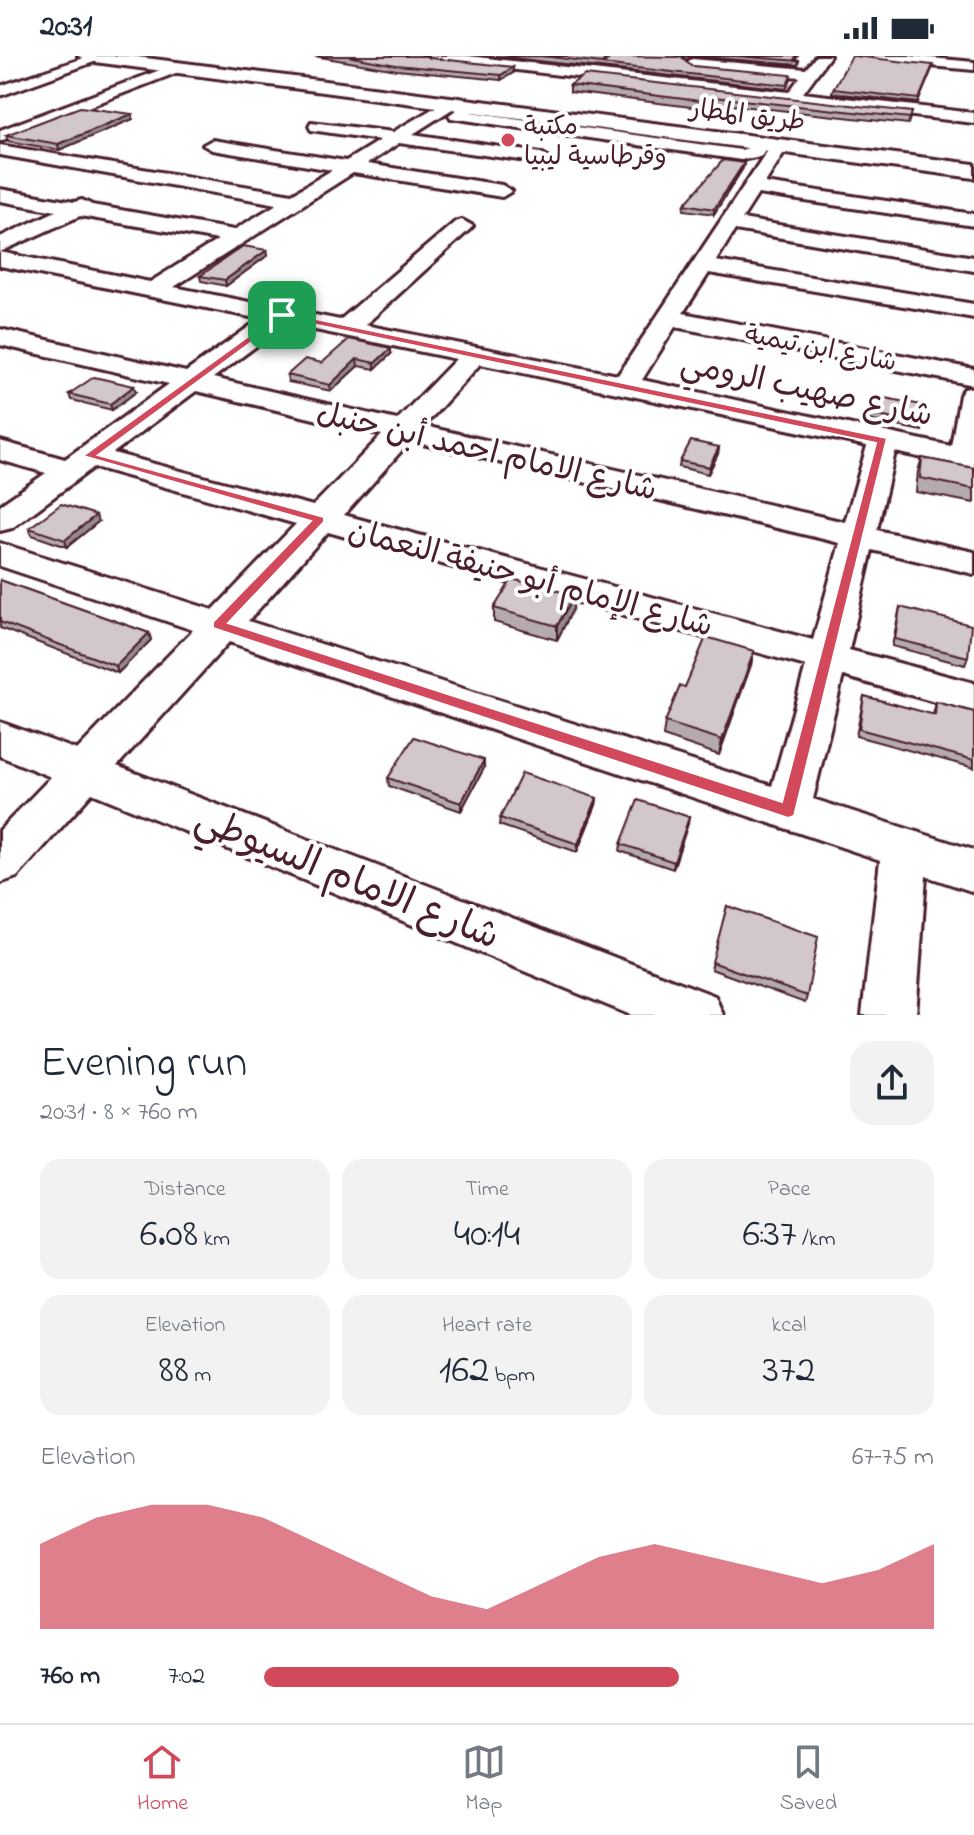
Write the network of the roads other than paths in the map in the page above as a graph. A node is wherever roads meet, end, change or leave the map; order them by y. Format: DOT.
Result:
graph roads {
  1 [pos="133,56"];
  2 [pos="430,56"];
  3 [pos="546,56"];
  4 [pos="823,56"];
  5 [pos="863,56"];
  6 [pos="92,57"];
  7 [pos="671,61"];
  8 [pos="647,66"];
  9 [pos="952,66"];
  10 [pos="974,66"];
  11 [pos="176,68"];
  12 [pos="530,68"];
  13 [pos="811,74"];
  14 [pos="630,79"];
  15 [pos="0,91"];
  16 [pos="793,97"];
  17 [pos="460,105"];
  18 [pos="14,108"];
  19 [pos="56,114"];
  20 [pos="974,118"];
  21 [pos="568,125"];
  22 [pos="317,126"];
  23 [pos="0,136"];
  24 [pos="397,137"];
  25 [pos="212,145"];
  26 [pos="769,145"];
  27 [pos="0,150"];
  28 [pos="974,164"];
  29 [pos="350,167"];
  30 [pos="974,171"];
  31 [pos="147,175"];
  32 [pos="752,187"];
  33 [pos="502,191"];
  34 [pos="0,195"];
  35 [pos="295,201"];
  36 [pos="77,209"];
  37 [pos="974,220"];
  38 [pos="729,223"];
  39 [pos="462,226"];
  40 [pos="238,237"];
  41 [pos="0,245"];
  42 [pos="0,259"];
  43 [pos="974,264"];
  44 [pos="702,265"];
  45 [pos="155,289"];
  46 [pos="974,311"];
  47 [pos="282,315"];
  48 [pos="668,318"];
  49 [pos="345,329"];
  50 [pos="0,337"];
  51 [pos="474,355"];
  52 [pos="974,377"];
  53 [pos="191,381"];
  54 [pos="625,385"];
  55 [pos="974,395"];
  56 [pos="402,431"];
  57 [pos="883,441"];
  58 [pos="0,450"];
  59 [pos="969,459"];
  60 [pos="79,463"];
  61 [pos="319,520"];
  62 [pos="0,521"];
  63 [pos="858,536"];
  64 [pos="0,554"];
  65 [pos="974,563"];
  66 [pos="218,625"];
  67 [pos="827,658"];
  68 [pos="974,698"];
  69 [pos="0,738"];
  70 [pos="84,771"];
  71 [pos="788,811"];
  72 [pos="905,849"];
  73 [pos="0,862"];
  74 [pos="974,871"];
  75 [pos="696,1015"];
  76 [pos="889,1015"];
  1 -- 28 [label="highway, طريق المطار"];
  2 -- 12 [label="street"];
  3 -- 12 [label="street"];
  4 -- 13 [label="street"];
  5 -- 9 [label="street"];
  6 -- 11 [label="highway, طريق المطار"];
  6 -- 15 [label="street"];
  7 -- 13 [label="street"];
  8 -- 14 [label="street"];
  9 -- 10 [label="street"];
  11 -- 17 [label="highway, طريق المطار"];
  11 -- 19 [label="street"];
  12 -- 14 [label="street"];
  13 -- 16 [label="street"];
  14 -- 16 [label="street"];
  16 -- 20 [label="street"];
  17 -- 21 [label="highway, طريق المطار"];
  17 -- 24 [label="street"];
  18 -- 19 [label="street"];
  19 -- 23 [label="street"];
  21 -- 24 [label="street"];
  21 -- 26 [label="highway, طريق المطار"];
  22 -- 24 [label="street"];
  24 -- 29 [label="street"];
  25 -- 29 [label="street"];
  26 -- 30 [label="highway, طريق المطار"];
  26 -- 32 [label="street"];
  27 -- 31 [label="street"];
  29 -- 33 [label="street"];
  29 -- 35 [label="street"];
  31 -- 35 [label="street"];
  31 -- 36 [label="street"];
  32 -- 37 [label="street"];
  32 -- 38 [label="street"];
  34 -- 36 [label="street"];
  35 -- 40 [label="street"];
  36 -- 40 [label="street"];
  36 -- 41 [label="street"];
  38 -- 43 [label="street"];
  38 -- 44 [label="street"];
  39 -- 49 [label="street"];
  40 -- 45 [label="street"];
  42 -- 45 [label="street"];
  44 -- 46 [label="street"];
  44 -- 48 [label="street"];
  45 -- 47 [label="street"];
  47 -- 49 [label="street"];
  47 -- 53 [label="street"];
  48 -- 52 [label="street, شارع ابن تيمية"];
  48 -- 54 [label="street"];
  49 -- 51 [label="street"];
  50 -- 53 [label="street, شارع الامام احمد أبن حنبل"];
  51 -- 54 [label="street, شارع صهيب الرومي"];
  51 -- 56 [label="street"];
  53 -- 56 [label="street, شارع الامام احمد أبن حنبل"];
  53 -- 60 [label="street"];
  54 -- 57 [label="street, شارع صهيب الرومي"];
  55 -- 59 [label="street"];
  56 -- 61 [label="street"];
  56 -- 63 [label="street, شارع الامام احمد أبن حنبل"];
  57 -- 59 [label="street, شارع صهيب الرومي"];
  57 -- 63 [label="street"];
  58 -- 60 [label="street, شارع الإمام أبو حنيفة النعمان"];
  60 -- 61 [label="street, شارع الإمام أبو حنيفة النعمان"];
  60 -- 62 [label="street"];
  61 -- 66 [label="street"];
  61 -- 67 [label="street, شارع الإمام أبو حنيفة النعمان"];
  63 -- 65 [label="street, شارع الامام احمد أبن حنبل"];
  63 -- 67 [label="street"];
  64 -- 66 [label="street"];
  66 -- 70 [label="street"];
  66 -- 71 [label="street"];
  67 -- 68 [label="street, شارع الإمام أبو حنيفة النعمان"];
  67 -- 71 [label="street"];
  69 -- 70 [label="street, شارع الامام السيوطي"];
  70 -- 73 [label="street"];
  70 -- 75 [label="street, شارع الامام السيوطي"];
  71 -- 72 [label="street"];
  72 -- 74 [label="street"];
  72 -- 76 [label="street"];
}
